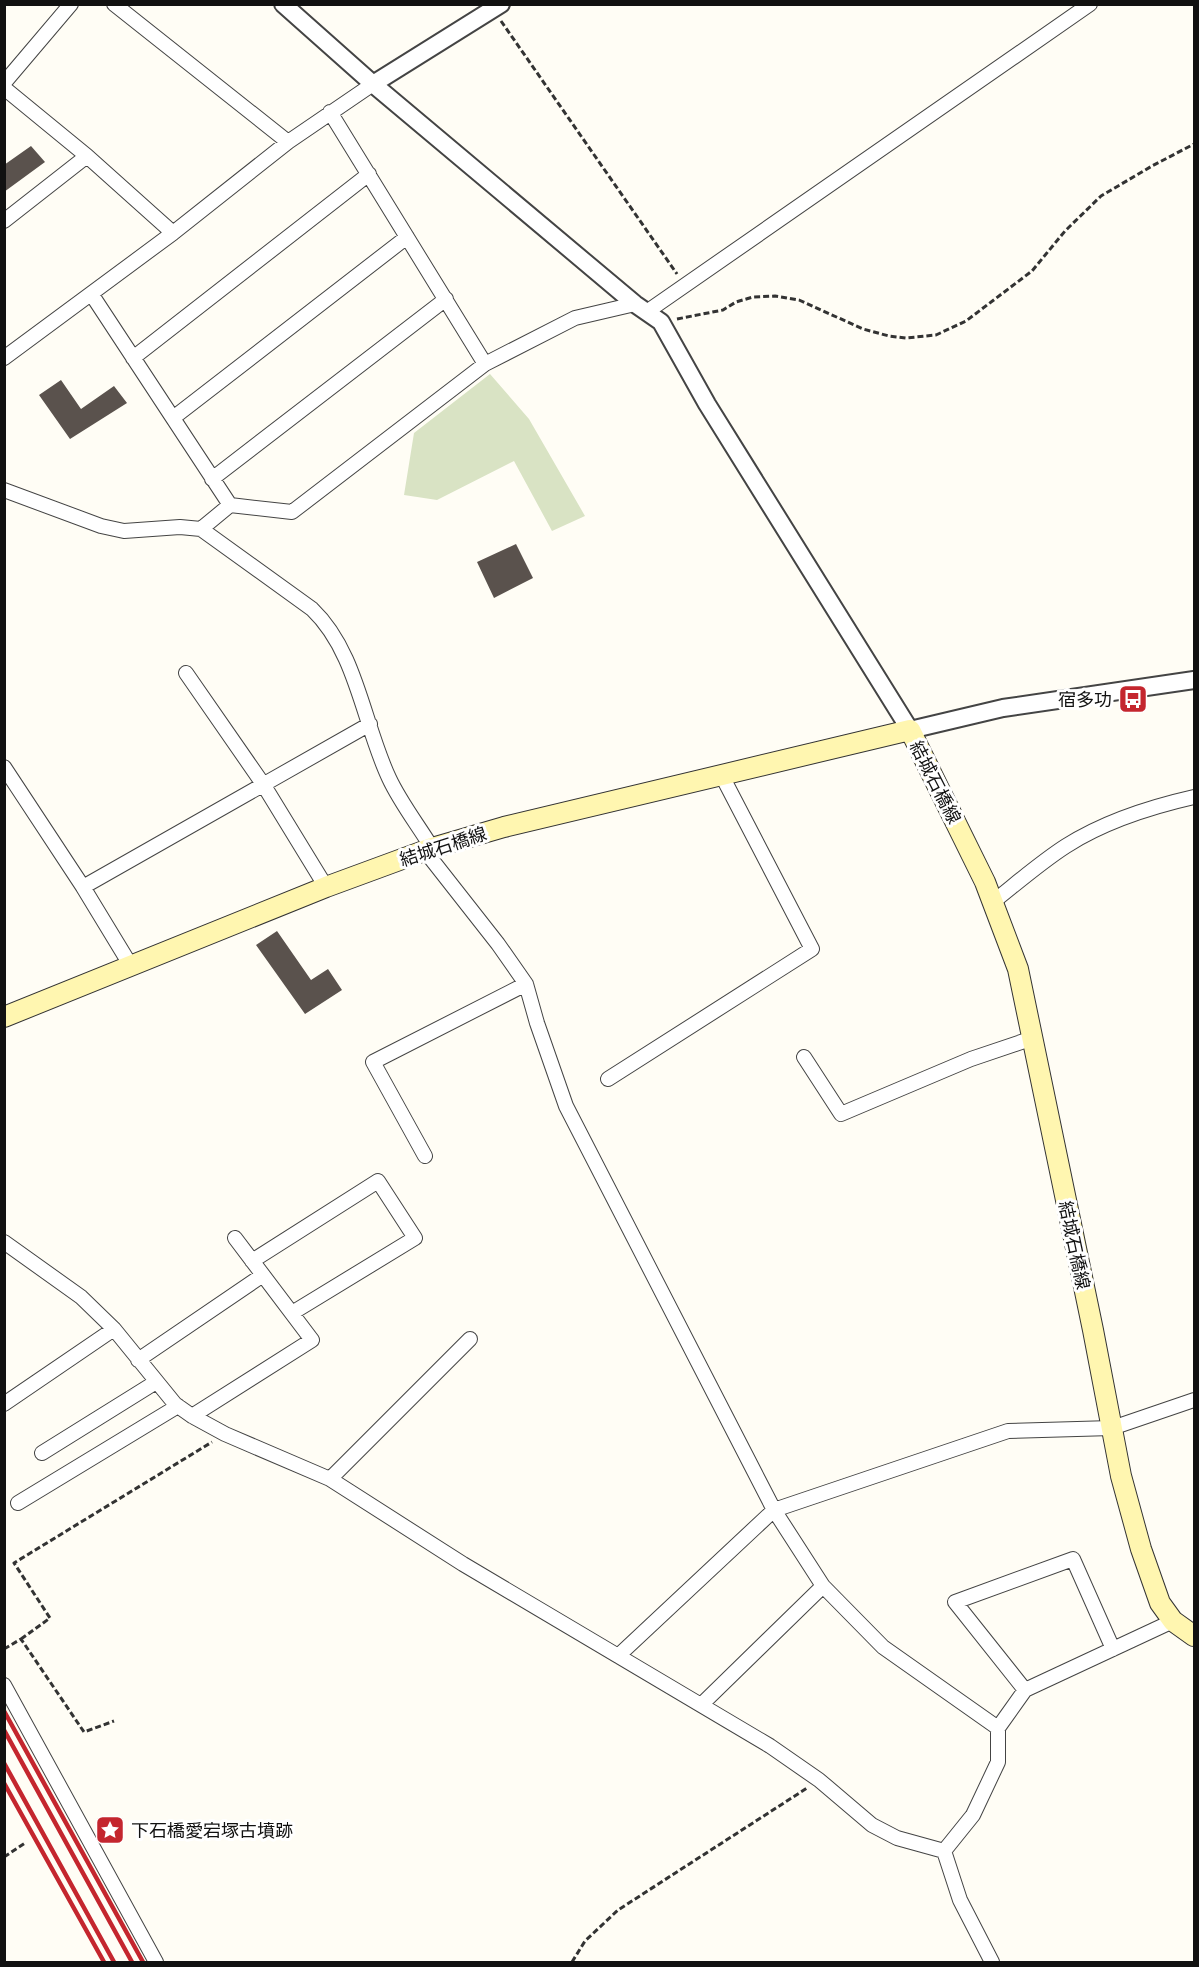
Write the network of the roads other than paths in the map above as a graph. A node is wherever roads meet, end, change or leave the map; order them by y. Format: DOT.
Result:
graph roads {
  1 [pos="71,4"];
  2 [pos="114,4"];
  3 [pos="283,4"];
  4 [pos="1090,4"];
  5 [pos="498,6"];
  6 [pos="1074,9"];
  7 [pos="4,82"];
  8 [pos="373,84"];
  9 [pos="4,88"];
  10 [pos="330,112"];
  11 [pos="288,142"];
  12 [pos="87,156"];
  13 [pos="369,174"];
  14 [pos="4,221"];
  15 [pos="173,233"];
  16 [pos="407,237"];
  17 [pos="92,295"];
  18 [pos="447,299"];
  19 [pos="648,312"];
  20 [pos="4,358"];
  21 [pos="133,358"];
  22 [pos="485,364"];
  23 [pos="173,418"];
  24 [pos="212,479"];
  25 [pos="4,490"];
  26 [pos="230,505"];
  27 [pos="201,529"];
  28 [pos="186,674"];
  29 [pos="1194,680"];
  30 [pos="370,724"];
  31 [pos="910,730"];
  32 [pos="4,767"];
  33 [pos="721,774"];
  34 [pos="263,784"];
  35 [pos="1194,797"];
  36 [pos="428,850"];
  37 [pos="83,887"];
  38 [pos="326,887"];
  39 [pos="993,902"];
  40 [pos="131,966"];
  41 [pos="526,984"];
  42 [pos="4,1017"];
  43 [pos="1033,1038"];
  44 [pos="804,1057"];
  45 [pos="608,1079"];
  46 [pos="425,1156"];
  47 [pos="235,1238"];
  48 [pos="4,1242"];
  49 [pos="252,1261"];
  50 [pos="263,1275"];
  51 [pos="292,1313"];
  52 [pos="114,1329"];
  53 [pos="470,1339"];
  54 [pos="138,1360"];
  55 [pos="156,1382"];
  56 [pos="1194,1400"];
  57 [pos="4,1404"];
  58 [pos="178,1406"];
  59 [pos="192,1416"];
  60 [pos="1112,1428"];
  61 [pos="42,1453"];
  62 [pos="330,1479"];
  63 [pos="18,1503"];
  64 [pos="774,1510"];
  65 [pos="823,1586"];
  66 [pos="1173,1621"];
  67 [pos="1194,1636"];
  68 [pos="1113,1649"];
  69 [pos="618,1656"];
  70 [pos="4,1685"];
  71 [pos="1025,1690"];
  72 [pos="701,1706"];
  73 [pos="998,1728"];
  74 [pos="944,1851"];
  75 [pos="156,1962"];
  76 [pos="992,1962"];
  1 -- 7 [label="street"];
  2 -- 11 [label="street"];
  3 -- 8 [label="street"];
  4 -- 6 [label="street"];
  5 -- 8 [label="street"];
  6 -- 19 [label="street"];
  8 -- 10 [label="street"];
  8 -- 19 [label="street"];
  9 -- 12 [label="street"];
  10 -- 11 [label="street"];
  10 -- 13 [label="street"];
  11 -- 15 [label="street"];
  12 -- 14 [label="street"];
  12 -- 15 [label="street"];
  13 -- 16 [label="street"];
  13 -- 21 [label="street"];
  15 -- 17 [label="street"];
  16 -- 18 [label="street"];
  16 -- 23 [label="street"];
  17 -- 20 [label="street"];
  17 -- 21 [label="street"];
  18 -- 22 [label="street"];
  18 -- 24 [label="street"];
  19 -- 22 [label="street"];
  19 -- 31 [label="street"];
  21 -- 23 [label="street"];
  22 -- 26 [label="street"];
  23 -- 24 [label="street"];
  24 -- 26 [label="street"];
  25 -- 27 [label="street"];
  26 -- 27 [label="street"];
  27 -- 30 [label="street"];
  28 -- 34 [label="street"];
  29 -- 31 [label="street"];
  30 -- 34 [label="street"];
  30 -- 36 [label="street"];
  31 -- 33 [label="main road, 結城石橋線"];
  31 -- 39 [label="main road, 結城石橋線"];
  32 -- 37 [label="street"];
  33 -- 36 [label="main road, 結城石橋線"];
  33 -- 45 [label="street"];
  34 -- 37 [label="street"];
  34 -- 38 [label="street"];
  35 -- 39 [label="street"];
  36 -- 38 [label="main road, 結城石橋線"];
  36 -- 41 [label="street"];
  37 -- 40 [label="street"];
  38 -- 40 [label="main road, 結城石橋線"];
  39 -- 43 [label="main road, 結城石橋線"];
  40 -- 42 [label="main road, 結城石橋線"];
  41 -- 46 [label="street"];
  41 -- 64 [label="street"];
  43 -- 44 [label="street"];
  43 -- 60 [label="main road, 結城石橋線"];
  47 -- 49 [label="street"];
  48 -- 52 [label="street"];
  49 -- 50 [label="street"];
  49 -- 51 [label="street"];
  50 -- 51 [label="street"];
  50 -- 54 [label="street"];
  51 -- 59 [label="street"];
  52 -- 54 [label="street"];
  52 -- 57 [label="street"];
  53 -- 62 [label="street"];
  54 -- 55 [label="street"];
  55 -- 58 [label="street"];
  55 -- 61 [label="street"];
  56 -- 60 [label="street"];
  58 -- 59 [label="street"];
  58 -- 63 [label="street"];
  59 -- 62 [label="street"];
  60 -- 64 [label="street"];
  60 -- 66 [label="main road, 結城石橋線"];
  62 -- 69 [label="street"];
  64 -- 65 [label="street"];
  64 -- 69 [label="street"];
  65 -- 72 [label="street"];
  65 -- 73 [label="street"];
  66 -- 67 [label="main road, 結城石橋線"];
  66 -- 68 [label="street"];
  68 -- 71 [label="street"];
  68 -- 71 [label="street"];
  69 -- 72 [label="street"];
  70 -- 75 [label="street"];
  71 -- 73 [label="street"];
  72 -- 74 [label="street"];
  73 -- 74 [label="street"];
  74 -- 76 [label="street"];
}
